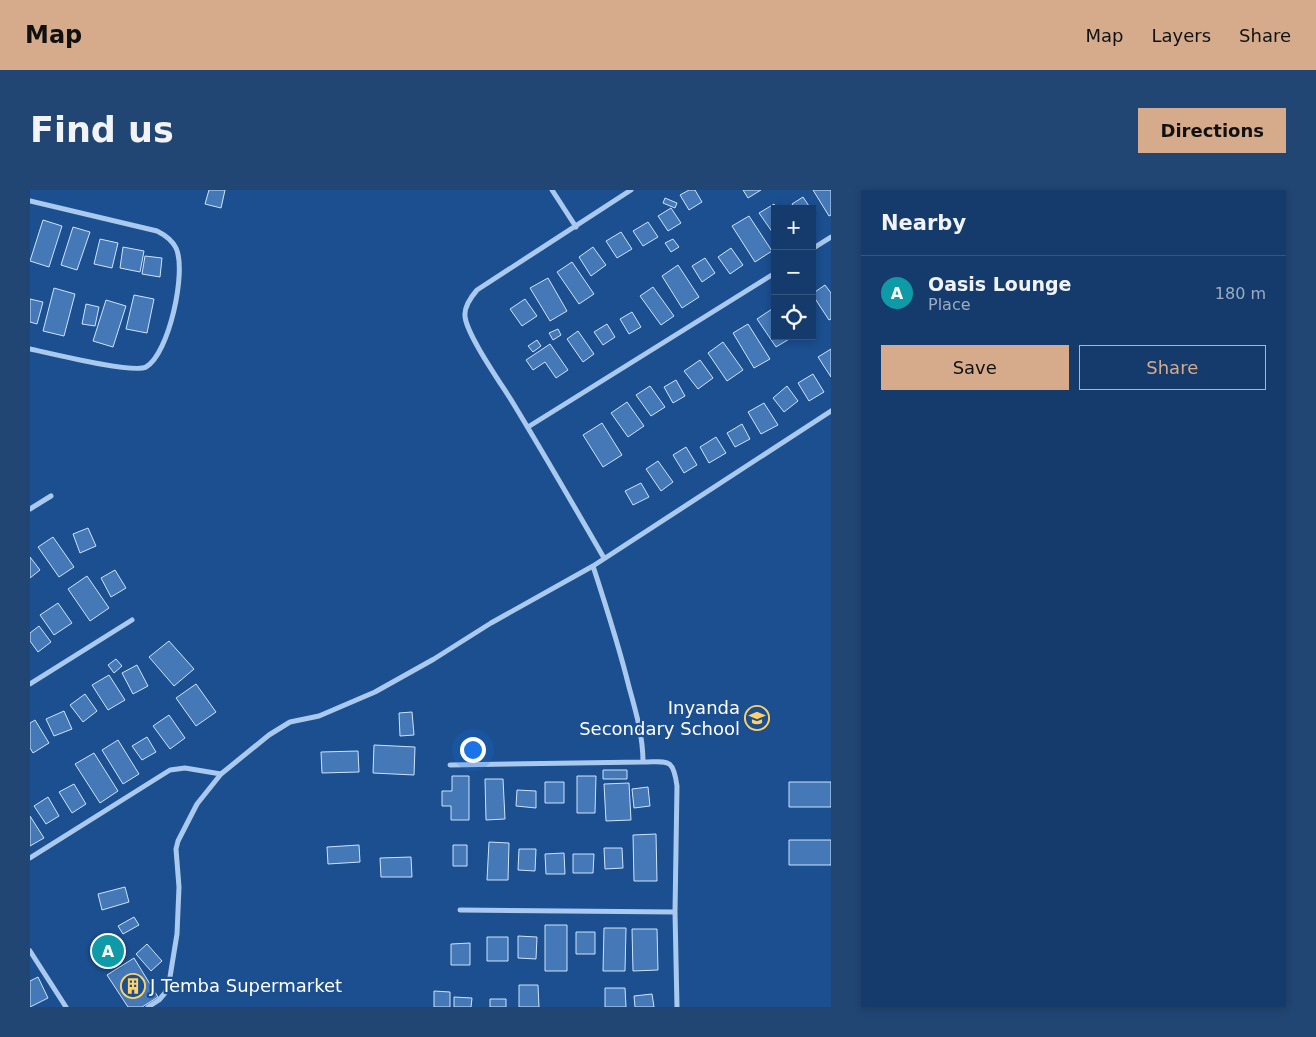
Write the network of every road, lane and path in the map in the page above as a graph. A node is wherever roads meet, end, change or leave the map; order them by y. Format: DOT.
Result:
graph roads {
  1 [pos="552,190"];
  2 [pos="631,190"];
  3 [pos="30,201"];
  4 [pos="576,227"];
  5 [pos="831,237"];
  6 [pos="816,246"];
  7 [pos="771,275"];
  8 [pos="30,349"];
  9 [pos="831,411"];
  10 [pos="528,427"];
  11 [pos="51,496"];
  12 [pos="30,509"];
  13 [pos="604,558"];
  14 [pos="593,566"];
  15 [pos="132,620"];
  16 [pos="30,684"];
  17 [pos="643,762"];
  18 [pos="450,765"];
  19 [pos="221,774"];
  20 [pos="30,858"];
  21 [pos="460,910"];
  22 [pos="675,912"];
  23 [pos="30,951"];
  24 [pos="66,1007"];
  25 [pos="148,1007"];
  26 [pos="677,1007"];
  1 -- 4 [label="street"];
  2 -- 4 [label="street"];
  3 -- 8 [label="street"];
  4 -- 10 [label="street"];
  5 -- 6 [label="street"];
  7 -- 10 [label="street"];
  9 -- 13 [label="street"];
  10 -- 13 [label="street"];
  11 -- 12 [label="street"];
  13 -- 14 [label="street"];
  14 -- 17 [label="street"];
  14 -- 19 [label="street"];
  15 -- 16 [label="street"];
  17 -- 18 [label="street"];
  17 -- 22 [label="street"];
  19 -- 20 [label="street"];
  19 -- 25 [label="street"];
  21 -- 22 [label="street"];
  22 -- 26 [label="street"];
  23 -- 24 [label="street"];
}
